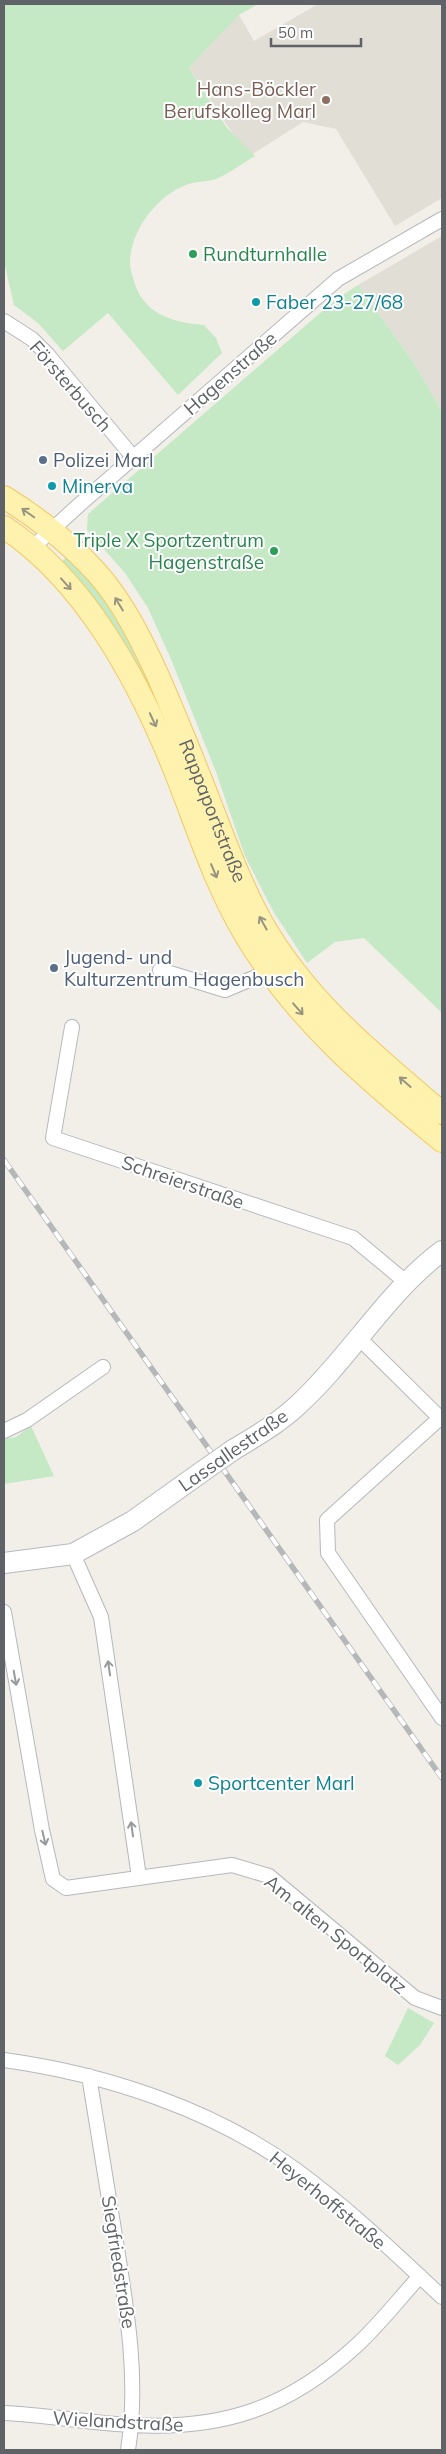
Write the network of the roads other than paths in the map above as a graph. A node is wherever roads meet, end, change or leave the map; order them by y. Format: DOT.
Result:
graph roads {
  1 [pos="442,219"];
  2 [pos="4,321"];
  3 [pos="133,457"];
  4 [pos="4,497"];
  5 [pos="4,527"];
  6 [pos="51,530"];
  7 [pos="32,548"];
  8 [pos="160,970"];
  9 [pos="268,972"];
  10 [pos="72,1027"];
  11 [pos="442,1113"];
  12 [pos="442,1141"];
  13 [pos="442,1251"];
  14 [pos="407,1283"];
  15 [pos="359,1338"];
  16 [pos="103,1367"];
  17 [pos="441,1419"];
  18 [pos="4,1431"];
  19 [pos="74,1554"];
  20 [pos="4,1563"];
  21 [pos="4,1612"];
  22 [pos="442,1718"];
  23 [pos="138,1877"];
  24 [pos="442,2008"];
  25 [pos="4,2060"];
  26 [pos="89,2076"];
  27 [pos="420,2276"];
  28 [pos="442,2297"];
  29 [pos="4,2413"];
  30 [pos="132,2425"];
  31 [pos="128,2450"];
  1 -- 3 [label="street, Hagenstraße"];
  2 -- 3 [label="street, Försterbusch"];
  3 -- 6 [label="street, Hagenstraße"];
  6 -- 4 [label="main road, Rappaportstraße, one-way"];
  5 -- 7 [label="main road, Rappaportstraße"];
  6 -- 7 [label="street, Hagenstraße"];
  11 -- 6 [label="main road, Rappaportstraße, one-way"];
  7 -- 9 [label="main road, Rappaportstraße, one-way"];
  8 -- 9 [label="street"];
  9 -- 12 [label="main road, Rappaportstraße, one-way"];
  10 -- 14 [label="street, Schreierstraße"];
  13 -- 14 [label="street, Lassallestraße"];
  14 -- 15 [label="street, Lassallestraße"];
  15 -- 17 [label="street"];
  15 -- 19 [label="street, Lassallestraße, bridge"];
  16 -- 18 [label="street"];
  17 -- 22 [label="street"];
  19 -- 20 [label="street, Lassallestraße"];
  23 -- 19 [label="street, one-way"];
  21 -- 23 [label="street, Am alten Sportplatz, one-way"];
  23 -- 24 [label="street, Am alten Sportplatz"];
  25 -- 26 [label="street, Heyerhoffstraße"];
  26 -- 27 [label="street, Heyerhoffstraße"];
  26 -- 30 [label="street, Siegfriedstraße"];
  27 -- 28 [label="street, Heyerhoffstraße"];
  27 -- 30 [label="street, Wielandstraße"];
  29 -- 30 [label="street, Wielandstraße"];
  30 -- 31 [label="street, Siegfriedstraße"];
}
